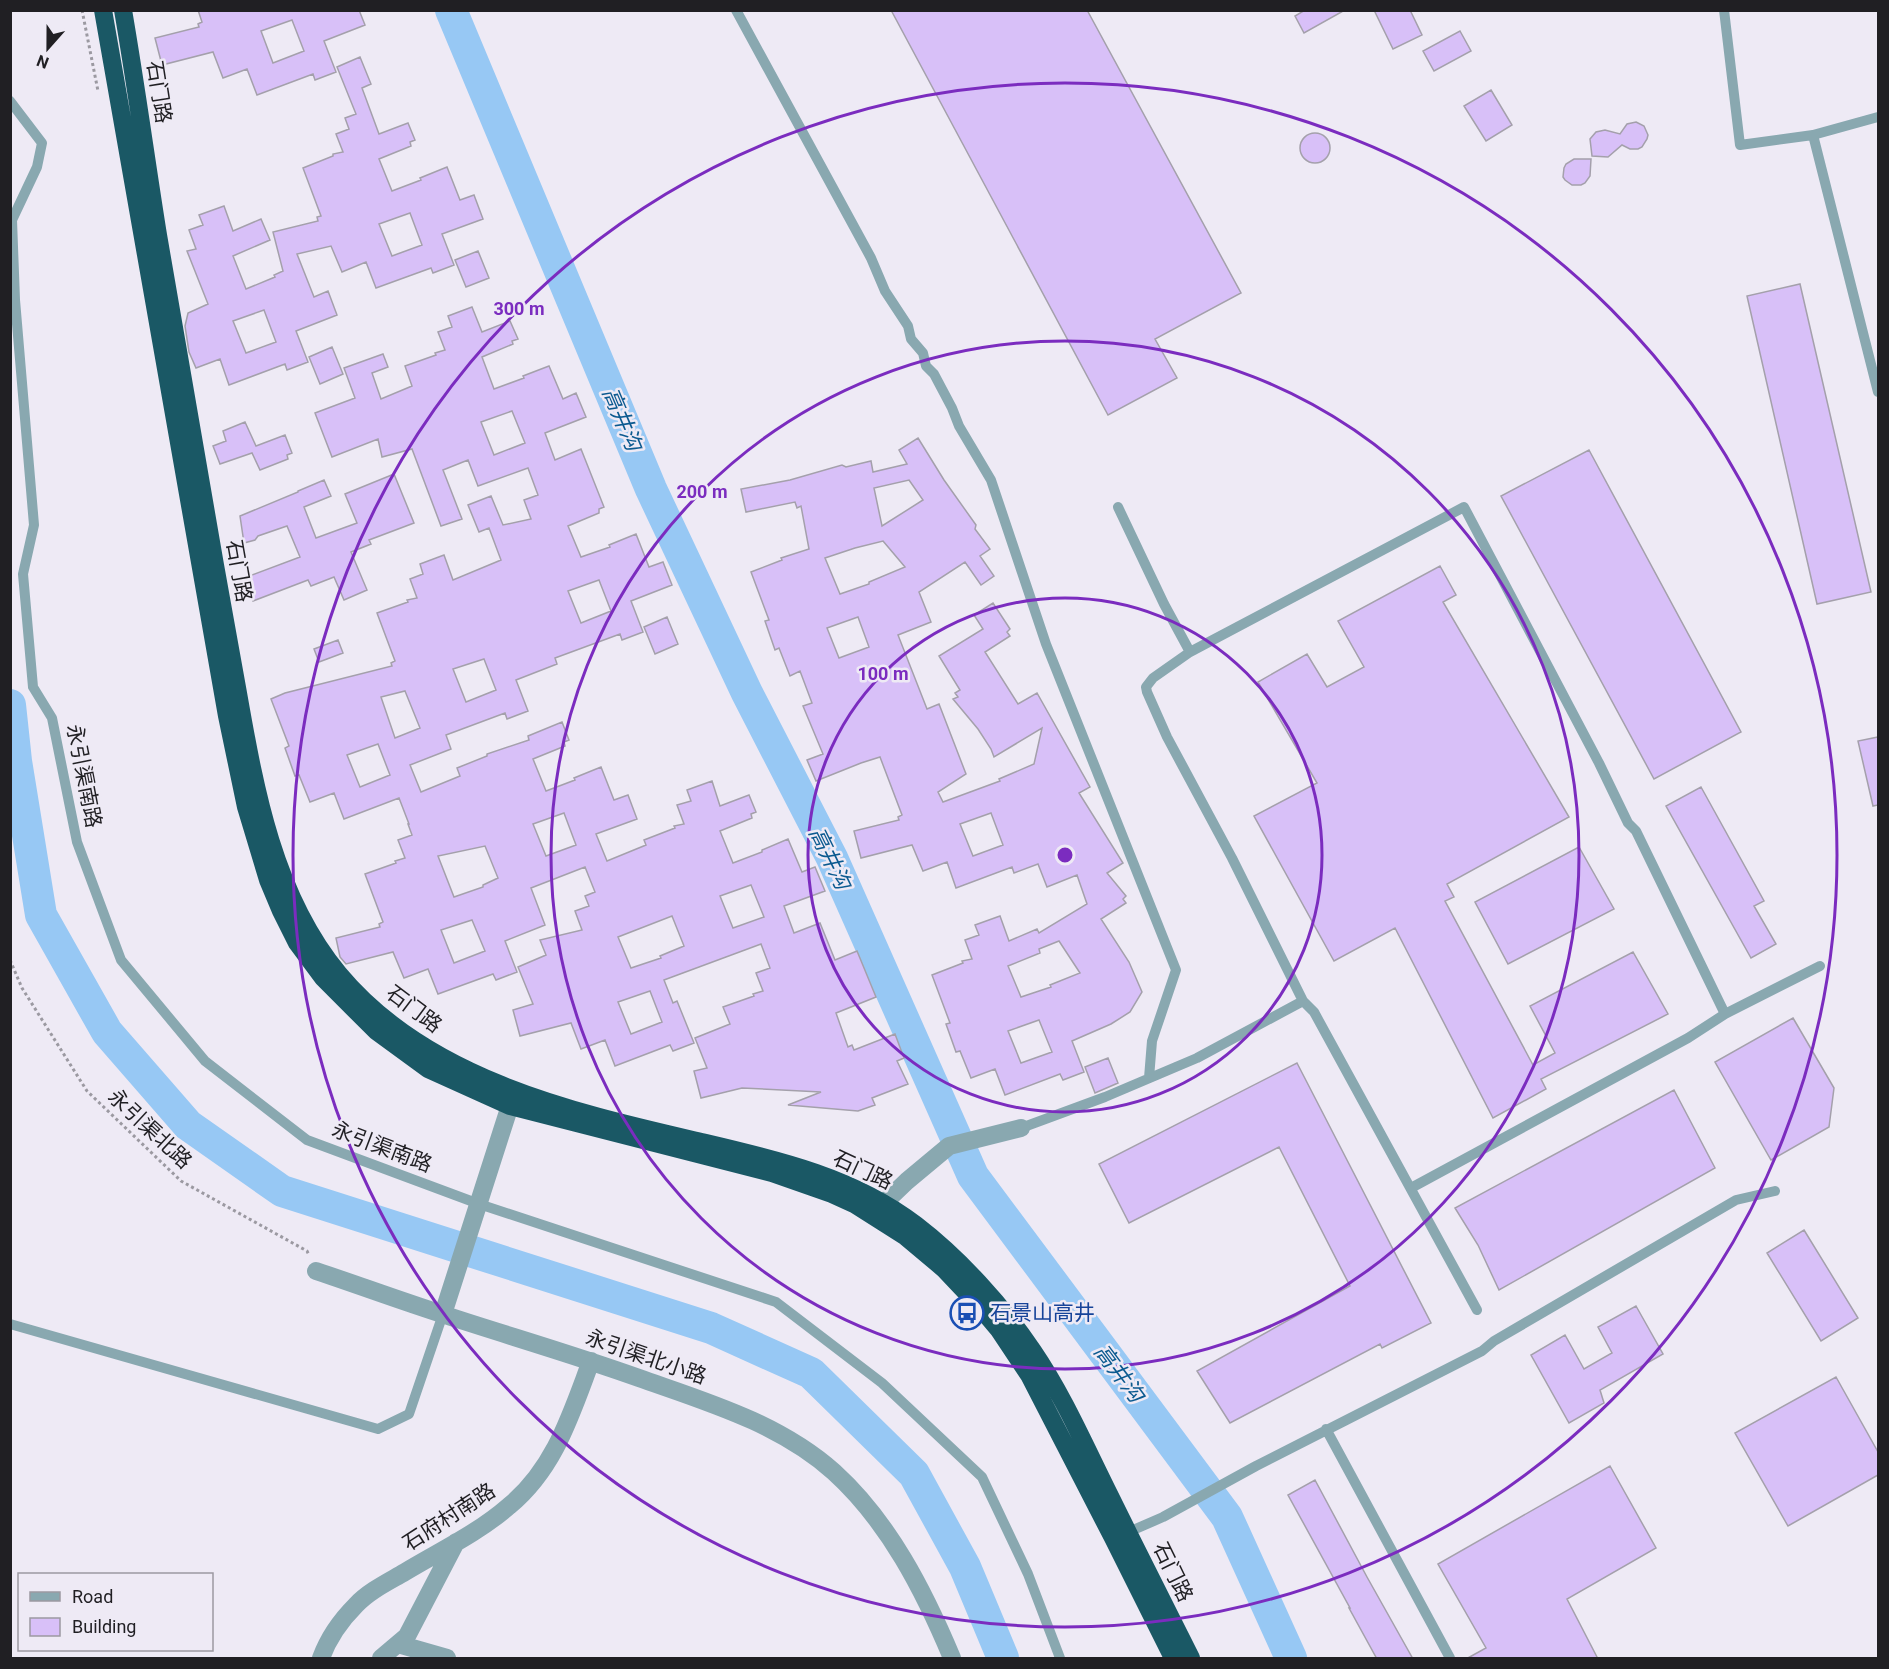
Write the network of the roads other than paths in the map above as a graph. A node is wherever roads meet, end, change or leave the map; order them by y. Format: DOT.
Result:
graph roads {
  1 [pos="103,10"];
  2 [pos="123,10"];
  3 [pos="736,10"];
  4 [pos="1724,10"];
  5 [pos="10,101"];
  6 [pos="1878,117"];
  7 [pos="1813,135"];
  8 [pos="1874,351"];
  9 [pos="1878,392"];
  10 [pos="1118,507"];
  11 [pos="1190,652"];
  12 [pos="1820,966"];
  13 [pos="1303,1002"];
  14 [pos="1725,1014"];
  15 [pos="1149,1078"];
  16 [pos="512,1099"];
  17 [pos="1021,1128"];
  18 [pos="1411,1188"];
  19 [pos="1775,1191"];
  20 [pos="479,1204"];
  21 [pos="879,1209"];
  22 [pos="315,1271"];
  23 [pos="445,1307"];
  24 [pos="1477,1310"];
  25 [pos="10,1324"];
  26 [pos="591,1360"];
  27 [pos="1326,1429"];
  28 [pos="1121,1535"];
  29 [pos="456,1542"];
  30 [pos="398,1644"];
  31 [pos="321,1659"];
  32 [pos="381,1659"];
  33 [pos="447,1659"];
  34 [pos="952,1659"];
  35 [pos="1060,1659"];
  36 [pos="1173,1659"];
  37 [pos="1191,1659"];
  38 [pos="1450,1659"];
  1 -- 16 [label="highway, 石门路"];
  2 -- 16 [label="highway, 石门路"];
  3 -- 15 [label="lane"];
  4 -- 7 [label="lane"];
  5 -- 20 [label="lane, 永引渠南路"];
  6 -- 7 [label="lane"];
  7 -- 8 [label="lane"];
  8 -- 9 [label="lane"];
  10 -- 11 [label="lane"];
  11 -- 13 [label="lane"];
  11 -- 14 [label="lane"];
  12 -- 14 [label="lane"];
  13 -- 15 [label="lane"];
  13 -- 18 [label="lane"];
  14 -- 18 [label="lane"];
  15 -- 17 [label="lane"];
  16 -- 20 [label="street"];
  16 -- 21 [label="highway, 石门路"];
  17 -- 21 [label="street"];
  18 -- 24 [label="lane"];
  19 -- 27 [label="lane"];
  20 -- 23 [label="street"];
  20 -- 35 [label="lane"];
  21 -- 28 [label="highway, 石门路"];
  22 -- 23 [label="street, 永引渠北小路"];
  23 -- 25 [label="lane"];
  23 -- 26 [label="street, 永引渠北小路"];
  26 -- 29 [label="street, 石府村南路"];
  26 -- 34 [label="street, 永引渠北小路"];
  27 -- 28 [label="lane"];
  27 -- 38 [label="lane"];
  28 -- 36 [label="highway, 石门路"];
  28 -- 37 [label="highway, 石门路"];
  29 -- 30 [label="street"];
  29 -- 31 [label="street, 石府村南路"];
  30 -- 32 [label="street"];
  30 -- 33 [label="street"];
}
